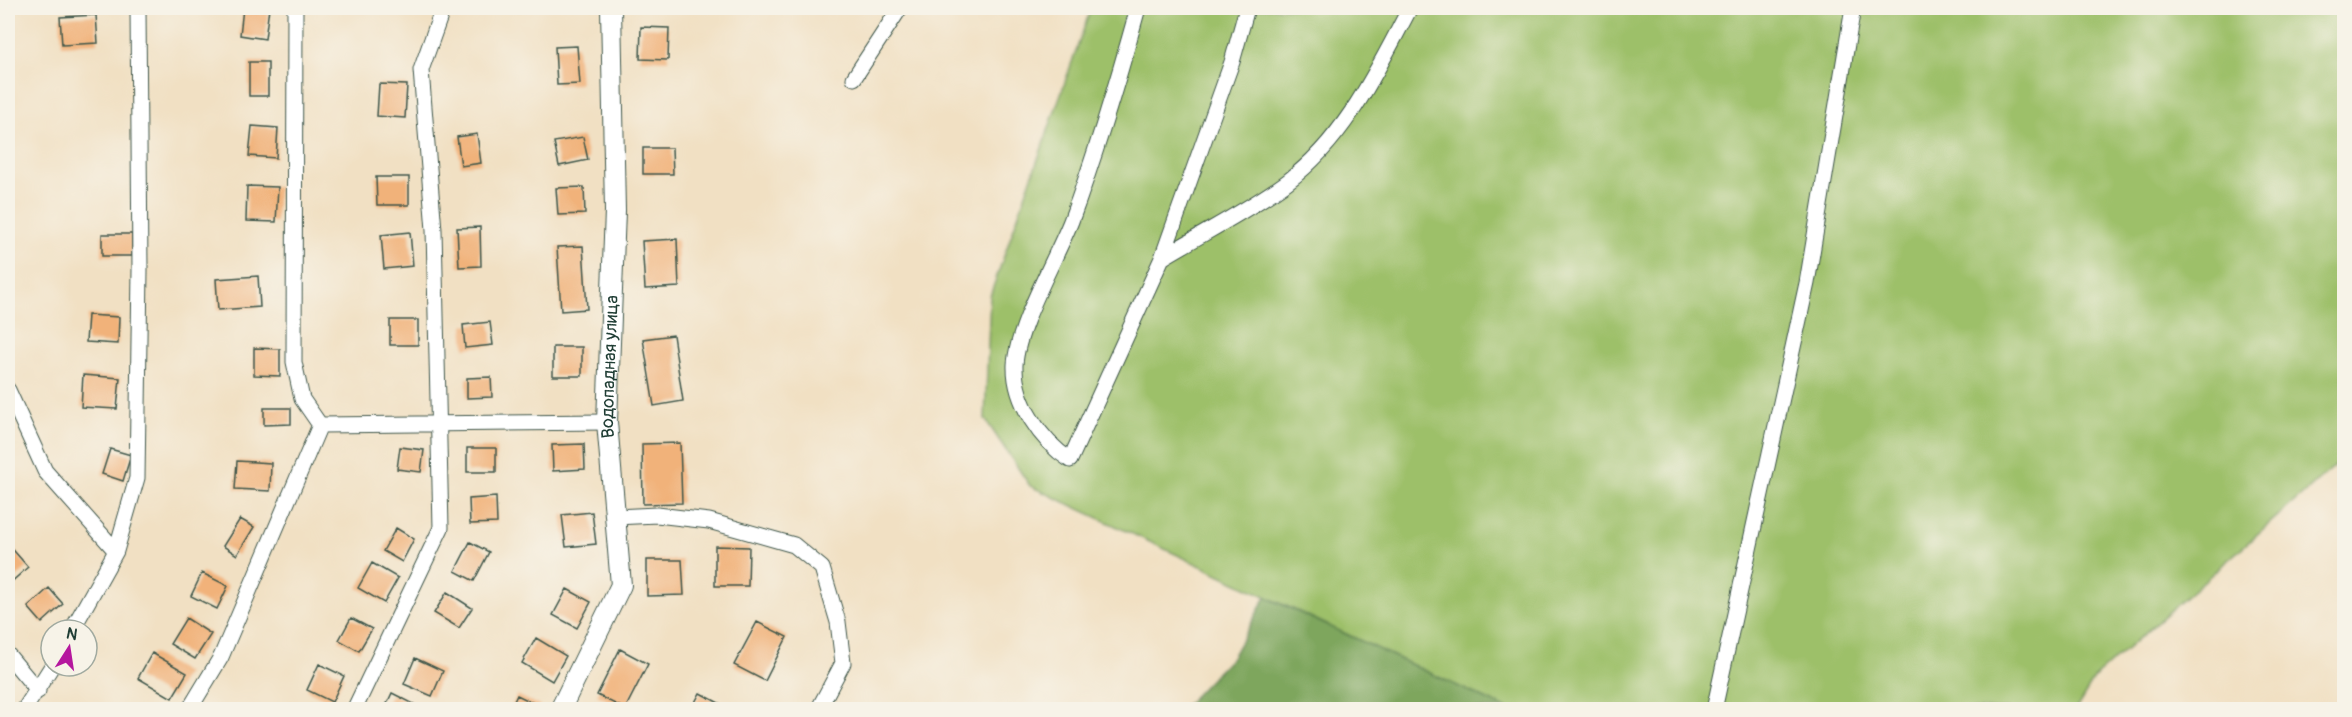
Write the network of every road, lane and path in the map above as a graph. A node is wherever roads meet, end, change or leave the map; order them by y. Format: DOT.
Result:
graph roads {
  1 [pos="138,8"];
  2 [pos="295,8"];
  3 [pos="444,8"];
  4 [pos="611,8"];
  5 [pos="900,8"];
  6 [pos="1138,8"];
  7 [pos="1248,8"];
  8 [pos="1410,8"];
  9 [pos="1853,8"];
  10 [pos="854,78"];
  11 [pos="1162,258"];
  12 [pos="8,390"];
  13 [pos="607,422"];
  14 [pos="440,424"];
  15 [pos="320,425"];
  16 [pos="615,517"];
  17 [pos="116,551"];
  18 [pos="79,618"];
  19 [pos="8,655"];
  20 [pos="45,678"];
  21 [pos="38,690"];
  22 [pos="24,710"];
  23 [pos="189,710"];
  24 [pos="354,710"];
  25 [pos="560,710"];
  26 [pos="818,710"];
  27 [pos="1714,710"];
  1 -- 17 [label="street"];
  2 -- 15 [label="street"];
  3 -- 14 [label="street"];
  4 -- 13 [label="street, Водопадная улица"];
  5 -- 10 [label="street"];
  6 -- 11 [label="street"];
  7 -- 11 [label="street"];
  8 -- 11 [label="street"];
  9 -- 27 [label="street"];
  12 -- 17 [label="street"];
  13 -- 14 [label="street"];
  13 -- 16 [label="street, Водопадная улица"];
  14 -- 15 [label="street"];
  14 -- 24 [label="street"];
  15 -- 23 [label="street"];
  16 -- 25 [label="street, Водопадная улица"];
  16 -- 26 [label="street"];
  17 -- 18 [label="street"];
  19 -- 21 [label="street"];
  20 -- 21 [label="street"];
  21 -- 22 [label="street"];
}
